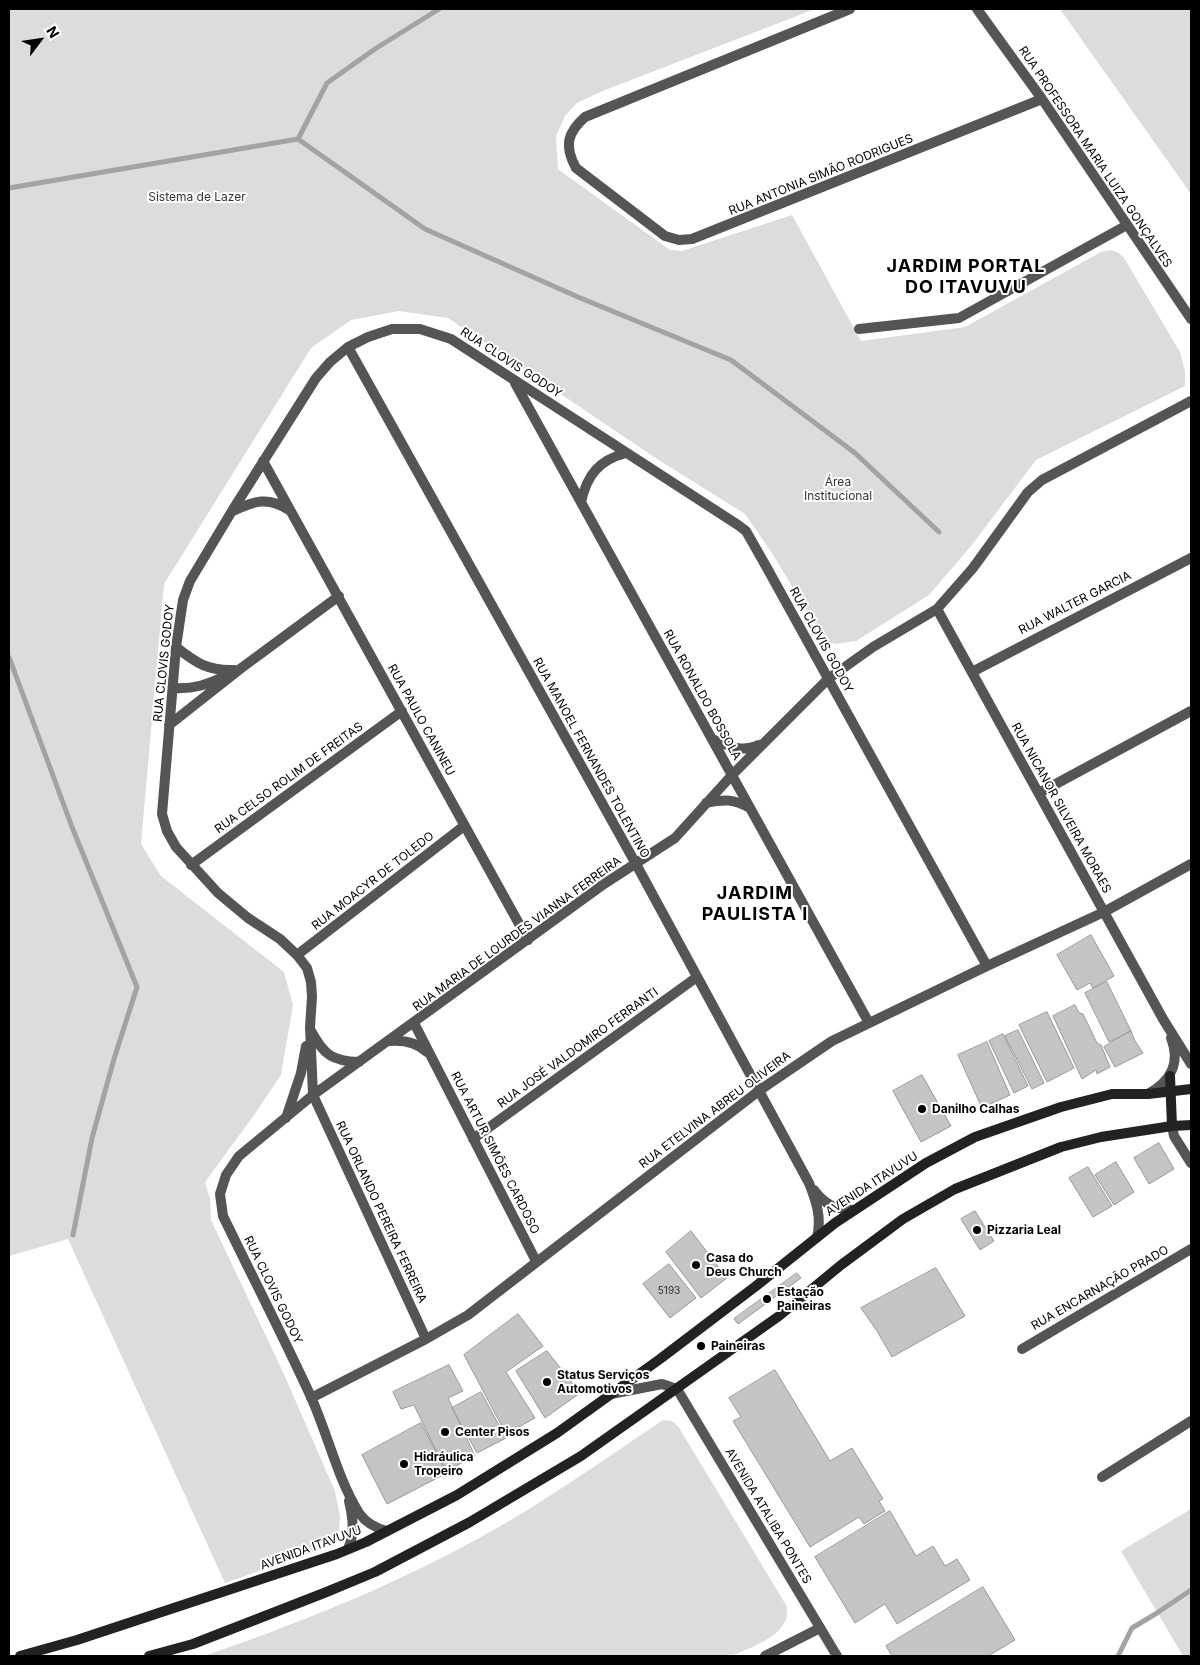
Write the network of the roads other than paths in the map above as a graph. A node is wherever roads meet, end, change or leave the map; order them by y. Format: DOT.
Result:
graph roads {
  1 [pos="850,9"];
  2 [pos="978,9"];
  3 [pos="1042,99"];
  4 [pos="1127,225"];
  5 [pos="1191,319"];
  6 [pos="859,329"];
  7 [pos="348,347"];
  8 [pos="513,380"];
  9 [pos="1191,400"];
  10 [pos="626,453"];
  11 [pos="263,461"];
  12 [pos="580,502"];
  13 [pos="232,511"];
  14 [pos="292,512"];
  15 [pos="1191,558"];
  16 [pos="339,596"];
  17 [pos="938,609"];
  18 [pos="176,647"];
  19 [pos="240,669"];
  20 [pos="972,672"];
  21 [pos="828,679"];
  22 [pos="173,688"];
  23 [pos="1191,710"];
  24 [pos="402,711"];
  25 [pos="169,725"];
  26 [pos="712,739"];
  27 [pos="764,743"];
  28 [pos="732,775"];
  29 [pos="1039,793"];
  30 [pos="706,803"];
  31 [pos="750,808"];
  32 [pos="464,826"];
  33 [pos="636,864"];
  34 [pos="1191,864"];
  35 [pos="191,865"];
  36 [pos="1104,912"];
  37 [pos="528,940"];
  38 [pos="297,955"];
  39 [pos="987,966"];
  40 [pos="697,977"];
  41 [pos="1163,1019"];
  42 [pos="414,1023"];
  43 [pos="869,1023"];
  44 [pos="310,1027"];
  45 [pos="388,1041"];
  46 [pos="431,1056"];
  47 [pos="359,1062"];
  48 [pos="1191,1064"];
  49 [pos="301,1073"];
  50 [pos="1170,1076"];
  51 [pos="1191,1089"];
  52 [pos="760,1090"];
  53 [pos="1170,1092"];
  54 [pos="1148,1094"];
  55 [pos="313,1095"];
  56 [pos="304,1102"];
  57 [pos="286,1118"];
  58 [pos="1191,1125"];
  59 [pos="1172,1126"];
  60 [pos="473,1139"];
  61 [pos="1191,1164"];
  62 [pos="809,1183"];
  63 [pos="854,1210"];
  64 [pos="817,1237"];
  65 [pos="1191,1249"];
  66 [pos="536,1261"];
  67 [pos="426,1339"];
  68 [pos="1022,1348"];
  69 [pos="677,1389"];
  70 [pos="611,1394"];
  71 [pos="311,1398"];
  72 [pos="1191,1421"];
  73 [pos="1102,1477"];
  74 [pos="347,1490"];
  75 [pos="386,1531"];
  76 [pos="348,1549"];
  77 [pos="820,1628"];
  78 [pos="22,1656"];
  79 [pos="149,1656"];
  80 [pos="765,1656"];
  81 [pos="837,1656"];
  1 -- 3 [label="street, RUA ANTONIA SIMÃO RODRIGUES"];
  2 -- 3 [label="street, RUA PROFESSORA MARIA LUIZA GONÇALVES"];
  3 -- 4 [label="street, RUA PROFESSORA MARIA LUIZA GONÇALVES"];
  4 -- 5 [label="street, RUA PROFESSORA MARIA LUIZA GONÇALVES"];
  4 -- 6 [label="street"];
  7 -- 8 [label="street, RUA CLOVIS GODOY"];
  7 -- 11 [label="street, RUA CLOVIS GODOY"];
  7 -- 33 [label="street, RUA MANOEL FERNANDES TOLENTINO"];
  8 -- 10 [label="street, RUA CLOVIS GODOY"];
  8 -- 12 [label="street, RUA RONALDO BOSSOLA"];
  9 -- 17 [label="street, RUA MARIA DE LOURDES VIANNA FERREIRA"];
  10 -- 12 [label="street"];
  10 -- 21 [label="street, RUA CLOVIS GODOY"];
  11 -- 13 [label="street, RUA CLOVIS GODOY"];
  11 -- 14 [label="street, RUA PAULO CANINEU"];
  12 -- 26 [label="street, RUA RONALDO BOSSOLA"];
  13 -- 14 [label="street"];
  13 -- 18 [label="street, RUA CLOVIS GODOY"];
  14 -- 16 [label="street, RUA PAULO CANINEU"];
  15 -- 20 [label="street, RUA WALTER GARCIA"];
  16 -- 19 [label="street"];
  16 -- 24 [label="street, RUA PAULO CANINEU"];
  17 -- 20 [label="street, RUA NICANOR SILVEIRA MORAES"];
  17 -- 21 [label="street, RUA MARIA DE LOURDES VIANNA FERREIRA"];
  18 -- 19 [label="street"];
  18 -- 22 [label="street, RUA CLOVIS GODOY"];
  19 -- 22 [label="street"];
  19 -- 25 [label="street"];
  20 -- 29 [label="street, RUA NICANOR SILVEIRA MORAES"];
  21 -- 27 [label="street, RUA MARIA DE LOURDES VIANNA FERREIRA"];
  21 -- 39 [label="street, RUA CLOVIS GODOY"];
  22 -- 25 [label="street, RUA CLOVIS GODOY"];
  23 -- 29 [label="street"];
  24 -- 32 [label="street, RUA PAULO CANINEU"];
  24 -- 35 [label="street, RUA CELSO ROLIM DE FREITAS"];
  25 -- 35 [label="street, RUA CLOVIS GODOY"];
  26 -- 27 [label="street"];
  26 -- 28 [label="street, RUA RONALDO BOSSOLA"];
  27 -- 28 [label="street, RUA MARIA DE LOURDES VIANNA FERREIRA"];
  28 -- 30 [label="street, RUA MARIA DE LOURDES VIANNA FERREIRA"];
  28 -- 31 [label="street, RUA RONALDO BOSSOLA"];
  29 -- 36 [label="street, RUA NICANOR SILVEIRA MORAES"];
  30 -- 31 [label="street"];
  30 -- 33 [label="street, RUA MARIA DE LOURDES VIANNA FERREIRA"];
  31 -- 43 [label="street, RUA RONALDO BOSSOLA"];
  32 -- 37 [label="street, RUA PAULO CANINEU"];
  32 -- 38 [label="street, RUA MOACYR DE TOLEDO"];
  33 -- 37 [label="street, RUA MARIA DE LOURDES VIANNA FERREIRA"];
  33 -- 40 [label="street, RUA MANOEL FERNANDES TOLENTINO"];
  34 -- 36 [label="street, RUA ETELVINA ABREU OLIVEIRA"];
  35 -- 38 [label="street, RUA CLOVIS GODOY"];
  36 -- 39 [label="street, RUA ETELVINA ABREU OLIVEIRA"];
  36 -- 41 [label="street, RUA NICANOR SILVEIRA MORAES"];
  37 -- 42 [label="street, RUA MARIA DE LOURDES VIANNA FERREIRA"];
  38 -- 44 [label="street, RUA CLOVIS GODOY"];
  39 -- 43 [label="street, RUA ETELVINA ABREU OLIVEIRA"];
  40 -- 52 [label="street, RUA MANOEL FERNANDES TOLENTINO"];
  40 -- 60 [label="street, RUA JOSÉ VALDOMIRO FERRANTI"];
  41 -- 48 [label="street, RUA NICANOR SILVEIRA MORAES"];
  41 -- 50 [label="street, RUA NICANOR SILVEIRA MORAES"];
  42 -- 45 [label="street, RUA MARIA DE LOURDES VIANNA FERREIRA"];
  42 -- 46 [label="street, RUA ARTUR SIMÕES CARDOSO"];
  43 -- 52 [label="street, RUA ETELVINA ABREU OLIVEIRA"];
  44 -- 47 [label="street"];
  44 -- 49 [label="street, RUA CLOVIS GODOY"];
  44 -- 55 [label="street, RUA CLOVIS GODOY"];
  45 -- 46 [label="street, RUA ARTUR SIMÕES CARDOSO"];
  45 -- 47 [label="street, RUA MARIA DE LOURDES VIANNA FERREIRA"];
  46 -- 60 [label="street, RUA ARTUR SIMÕES CARDOSO"];
  47 -- 55 [label="street, RUA MARIA DE LOURDES VIANNA FERREIRA"];
  49 -- 56 [label="street, RUA CLOVIS GODOY"];
  49 -- 57 [label="street, RUA CLOVIS GODOY"];
  50 -- 53 [label="main road"];
  50 -- 54 [label="street"];
  51 -- 53 [label="main road, AVENIDA ITAVUVU"];
  52 -- 62 [label="street, RUA MANOEL FERNANDES TOLENTINO"];
  52 -- 66 [label="street, RUA ETELVINA ABREU OLIVEIRA"];
  53 -- 54 [label="main road, AVENIDA ITAVUVU"];
  53 -- 59 [label="main road"];
  54 -- 63 [label="main road, AVENIDA ITAVUVU"];
  55 -- 56 [label="street, RUA CLOVIS GODOY"];
  55 -- 67 [label="street, RUA ORLANDO PEREIRA FERREIRA"];
  56 -- 57 [label="street, RUA CLOVIS GODOY"];
  57 -- 71 [label="street, RUA CLOVIS GODOY"];
  58 -- 59 [label="main road"];
  59 -- 61 [label="street"];
  59 -- 69 [label="main road"];
  60 -- 66 [label="street, RUA ARTUR SIMÕES CARDOSO"];
  62 -- 63 [label="street, RUA MANOEL FERNANDES TOLENTINO"];
  62 -- 64 [label="street, RUA MANOEL FERNANDES TOLENTINO"];
  63 -- 64 [label="main road, AVENIDA ITAVUVU"];
  64 -- 70 [label="main road, AVENIDA ITAVUVU"];
  65 -- 68 [label="street, RUA ENCARNAÇÃO PRADO"];
  66 -- 67 [label="street, RUA ETELVINA ABREU OLIVEIRA"];
  67 -- 71 [label="street, RUA ETELVINA ABREU OLIVEIRA"];
  69 -- 70 [label="street, AVENIDA ITAVUVU"];
  69 -- 77 [label="street, AVENIDA ATALIBA PONTES"];
  69 -- 79 [label="main road"];
  70 -- 75 [label="main road, AVENIDA ITAVUVU"];
  71 -- 74 [label="street, RUA CLOVIS GODOY"];
  72 -- 73 [label="street"];
  74 -- 75 [label="street, RUA CLOVIS GODOY"];
  74 -- 76 [label="street, RUA CLOVIS GODOY"];
  75 -- 76 [label="main road, AVENIDA ITAVUVU"];
  76 -- 78 [label="main road, AVENIDA ITAVUVU"];
  77 -- 80 [label="street"];
  77 -- 81 [label="street, AVENIDA ATALIBA PONTES"];
}
